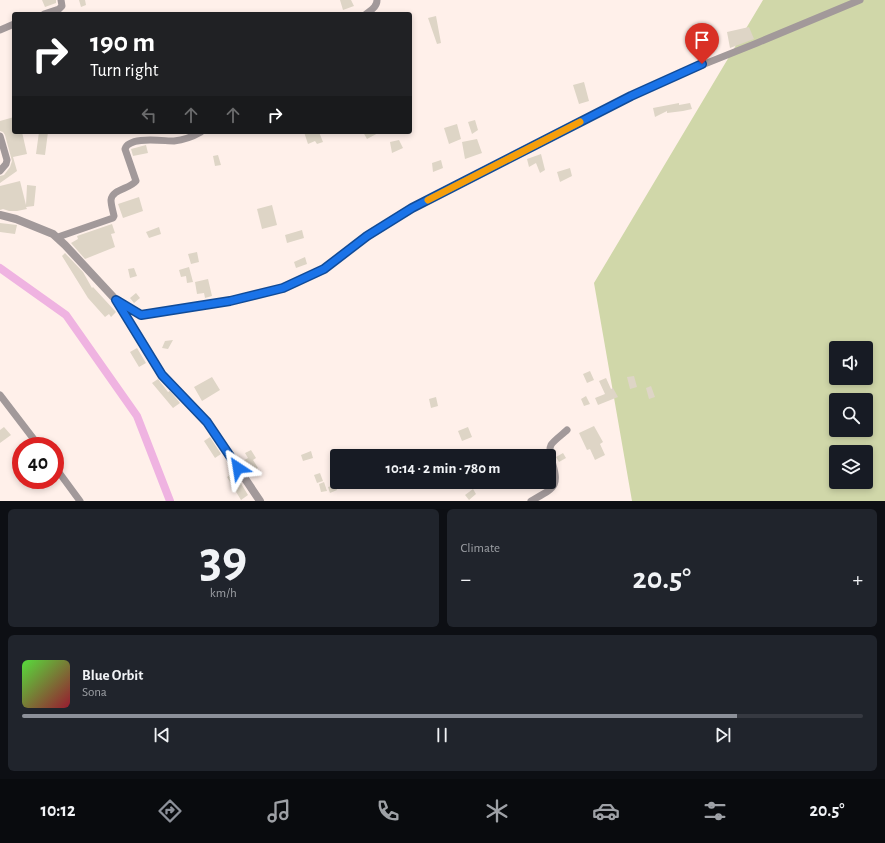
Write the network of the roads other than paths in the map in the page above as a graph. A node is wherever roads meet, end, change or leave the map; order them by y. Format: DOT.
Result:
graph roads {
  1 [pos="61,0"];
  2 [pos="377,0"];
  3 [pos="860,0"];
  4 [pos="50,12"];
  5 [pos="368,12"];
  6 [pos="12,25"];
  7 [pos="0,30"];
  8 [pos="195,134"];
  9 [pos="0,136"];
  10 [pos="0,171"];
  11 [pos="0,215"];
  12 [pos="58,238"];
  13 [pos="116,300"];
  14 [pos="0,395"];
  15 [pos="567,430"];
  16 [pos="32,437"];
  17 [pos="64,479"];
  18 [pos="80,501"];
  19 [pos="260,501"];
  20 [pos="531,501"];
  1 -- 4 [label="street"];
  2 -- 5 [label="street"];
  3 -- 13 [label="street"];
  6 -- 7 [label="street"];
  8 -- 12 [label="street"];
  9 -- 10 [label="street"];
  11 -- 12 [label="street"];
  12 -- 13 [label="street"];
  13 -- 19 [label="street"];
  14 -- 16 [label="street"];
  15 -- 20 [label="street"];
  17 -- 18 [label="street"];
}
